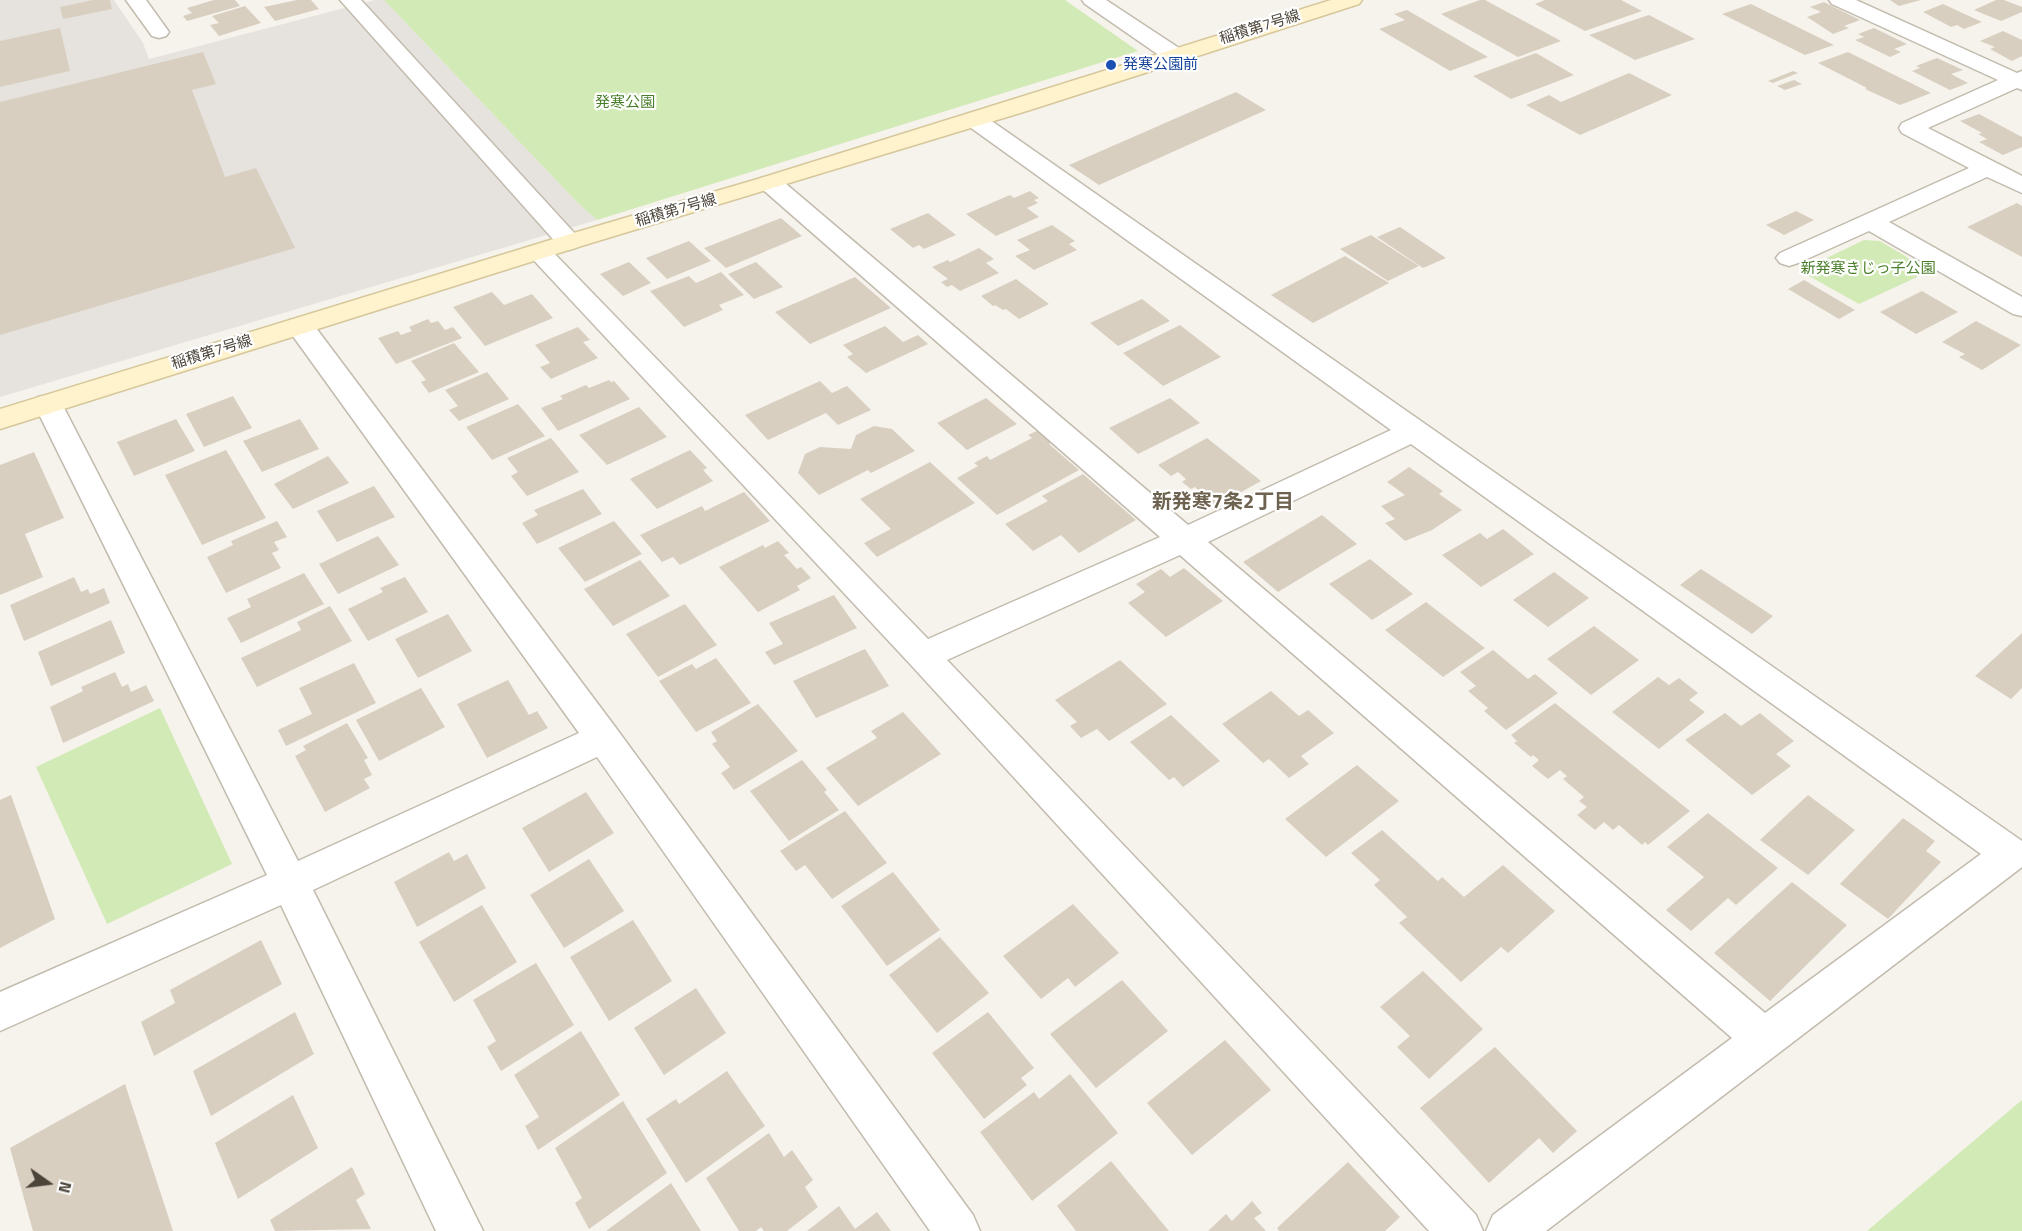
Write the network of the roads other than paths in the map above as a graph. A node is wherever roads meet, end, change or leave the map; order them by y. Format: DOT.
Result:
graph roads {
  1 [pos="136,0"];
  2 [pos="350,0"];
  3 [pos="1092,0"];
  4 [pos="1352,0"];
  5 [pos="1839,0"];
  6 [pos="159,32"];
  7 [pos="1174,55"];
  8 [pos="2020,80"];
  9 [pos="975,120"];
  10 [pos="1988,168"];
  11 [pos="770,183"];
  12 [pos="2022,186"];
  13 [pos="1870,221"];
  14 [pos="554,247"];
  15 [pos="1789,258"];
  16 [pos="2022,308"];
  17 [pos="300,326"];
  18 [pos="48,405"];
  19 [pos="0,419"];
  20 [pos="1414,431"];
  21 [pos="1184,540"];
  22 [pos="923,656"];
  23 [pos="603,738"];
  24 [pos="290,883"];
  25 [pos="0,1012"];
  26 [pos="1764,1039"];
  27 [pos="460,1231"];
  28 [pos="957,1231"];
  29 [pos="1460,1231"];
  30 [pos="1509,1231"];
  1 -- 6 [label="street"];
  2 -- 14 [label="street"];
  3 -- 7 [label="street"];
  4 -- 7 [label="street, 稲積第7号線"];
  5 -- 8 [label="street"];
  7 -- 9 [label="street, 稲積第7号線"];
  8 -- 10 [label="street"];
  9 -- 11 [label="street, 稲積第7号線"];
  9 -- 20 [label="street"];
  10 -- 12 [label="street"];
  10 -- 13 [label="street"];
  11 -- 14 [label="street, 稲積第7号線"];
  11 -- 21 [label="street"];
  13 -- 15 [label="street"];
  13 -- 16 [label="street"];
  14 -- 17 [label="street, 稲積第7号線"];
  14 -- 22 [label="street"];
  17 -- 18 [label="street, 稲積第7号線"];
  17 -- 23 [label="street"];
  18 -- 19 [label="street, 稲積第7号線"];
  18 -- 24 [label="street"];
  20 -- 21 [label="street"];
  20 -- 26 [label="street"];
  21 -- 22 [label="street"];
  21 -- 26 [label="street"];
  22 -- 29 [label="street"];
  23 -- 24 [label="street"];
  23 -- 28 [label="street"];
  24 -- 25 [label="street"];
  24 -- 27 [label="street"];
  26 -- 30 [label="street"];
}
